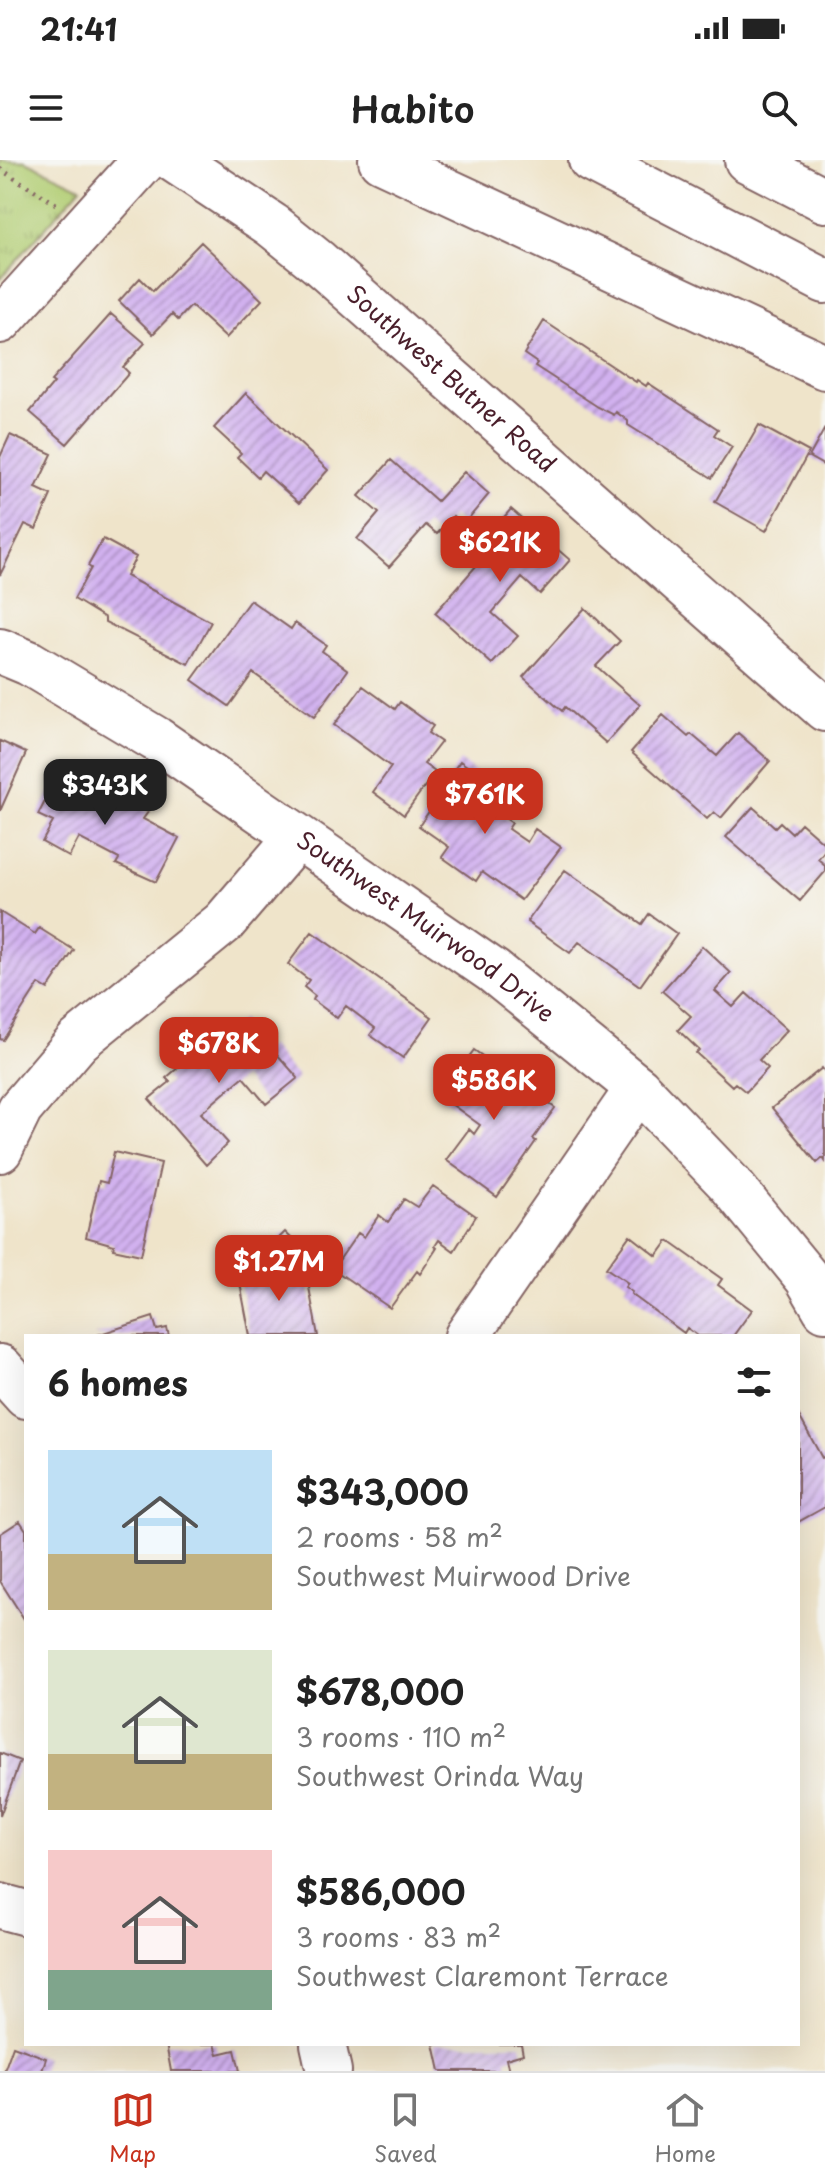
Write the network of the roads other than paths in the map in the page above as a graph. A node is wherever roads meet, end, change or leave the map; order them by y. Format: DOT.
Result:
graph roads {
  1 [pos="145,160"];
  2 [pos="174,160"];
  3 [pos="381,160"];
  4 [pos="591,160"];
  5 [pos="747,160"];
  6 [pos="825,200"];
  7 [pos="825,281"];
  8 [pos="0,321"];
  9 [pos="825,367"];
  10 [pos="0,651"];
  11 [pos="825,709"];
  12 [pos="297,837"];
  13 [pos="638,1088"];
  14 [pos="0,1150"];
  15 [pos="825,1309"];
  16 [pos="468,1334"];
  17 [pos="0,1367"];
  18 [pos="24,1394"];
  19 [pos="0,1906"];
  20 [pos="24,1912"];
  21 [pos="323,2046"];
  22 [pos="329,2071"];
  1 -- 8 [label="main road"];
  2 -- 11 [label="main road, Southwest Butner Road"];
  3 -- 9 [label="main road"];
  4 -- 7 [label="main road"];
  5 -- 6 [label="main road"];
  10 -- 12 [label="main road, Southwest Muirwood Drive"];
  12 -- 13 [label="main road, Southwest Muirwood Drive"];
  12 -- 14 [label="main road"];
  13 -- 15 [label="main road, Southwest Muirwood Drive"];
  13 -- 16 [label="main road"];
  17 -- 18 [label="main road"];
  19 -- 20 [label="main road"];
  21 -- 22 [label="main road"];
}
